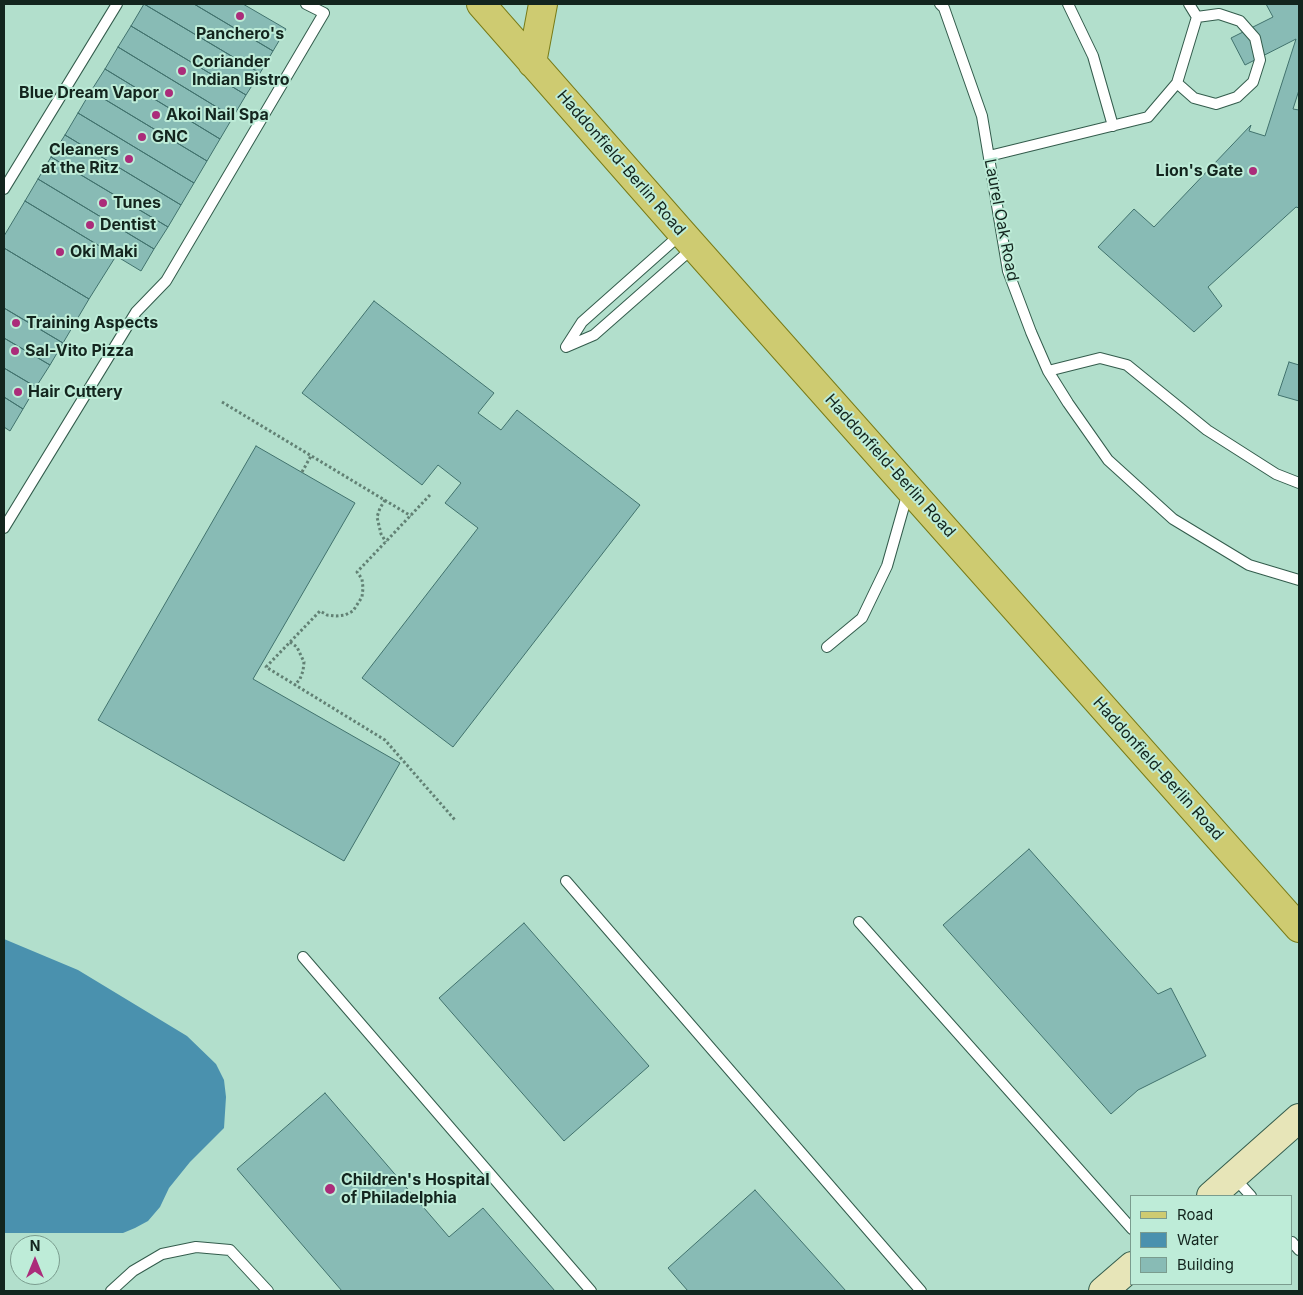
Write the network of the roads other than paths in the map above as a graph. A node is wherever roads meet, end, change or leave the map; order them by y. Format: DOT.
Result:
graph roads {
  1 [pos="117,4"];
  2 [pos="306,4"];
  3 [pos="481,4"];
  4 [pos="543,4"];
  5 [pos="1068,4"];
  6 [pos="1189,4"];
  7 [pos="945,5"];
  8 [pos="1197,17"];
  9 [pos="532,63"];
  10 [pos="1177,83"];
  11 [pos="1113,126"];
  12 [pos="989,156"];
  13 [pos="4,189"];
  14 [pos="688,240"];
  15 [pos="1048,371"];
  16 [pos="1299,483"];
  17 [pos="909,489"];
  18 [pos="4,528"];
  19 [pos="1299,580"];
  20 [pos="827,647"];
  21 [pos="566,881"];
  22 [pos="859,922"];
  23 [pos="1299,928"];
  24 [pos="304,957"];
  25 [pos="1299,1118"];
  26 [pos="1242,1186"];
  27 [pos="1214,1195"];
  28 [pos="1130,1227"];
  29 [pos="1130,1268"];
  30 [pos="111,1291"];
  31 [pos="268,1291"];
  32 [pos="591,1291"];
  33 [pos="921,1291"];
  34 [pos="1103,1291"];
  1 -- 13 [label="lane"];
  2 -- 18 [label="lane"];
  3 -- 9 [label="main road, Haddonfield-Berlin Road"];
  4 -- 9 [label="main road"];
  5 -- 11 [label="lane"];
  6 -- 8 [label="lane"];
  7 -- 12 [label="lane, Laurel Oak Road"];
  8 -- 10 [label="lane"];
  8 -- 10 [label="lane"];
  9 -- 14 [label="main road, Haddonfield-Berlin Road"];
  10 -- 11 [label="lane"];
  11 -- 12 [label="lane"];
  12 -- 15 [label="lane, Laurel Oak Road"];
  14 -- 14 [label="lane"];
  14 -- 17 [label="main road, Haddonfield-Berlin Road"];
  15 -- 16 [label="lane"];
  15 -- 19 [label="lane, Laurel Oak Road"];
  17 -- 20 [label="lane"];
  17 -- 23 [label="main road, Haddonfield-Berlin Road"];
  21 -- 33 [label="lane"];
  22 -- 28 [label="lane"];
  24 -- 32 [label="lane"];
  25 -- 26 [label="street"];
  26 -- 27 [label="street"];
  29 -- 34 [label="street"];
  30 -- 31 [label="lane"];
}
